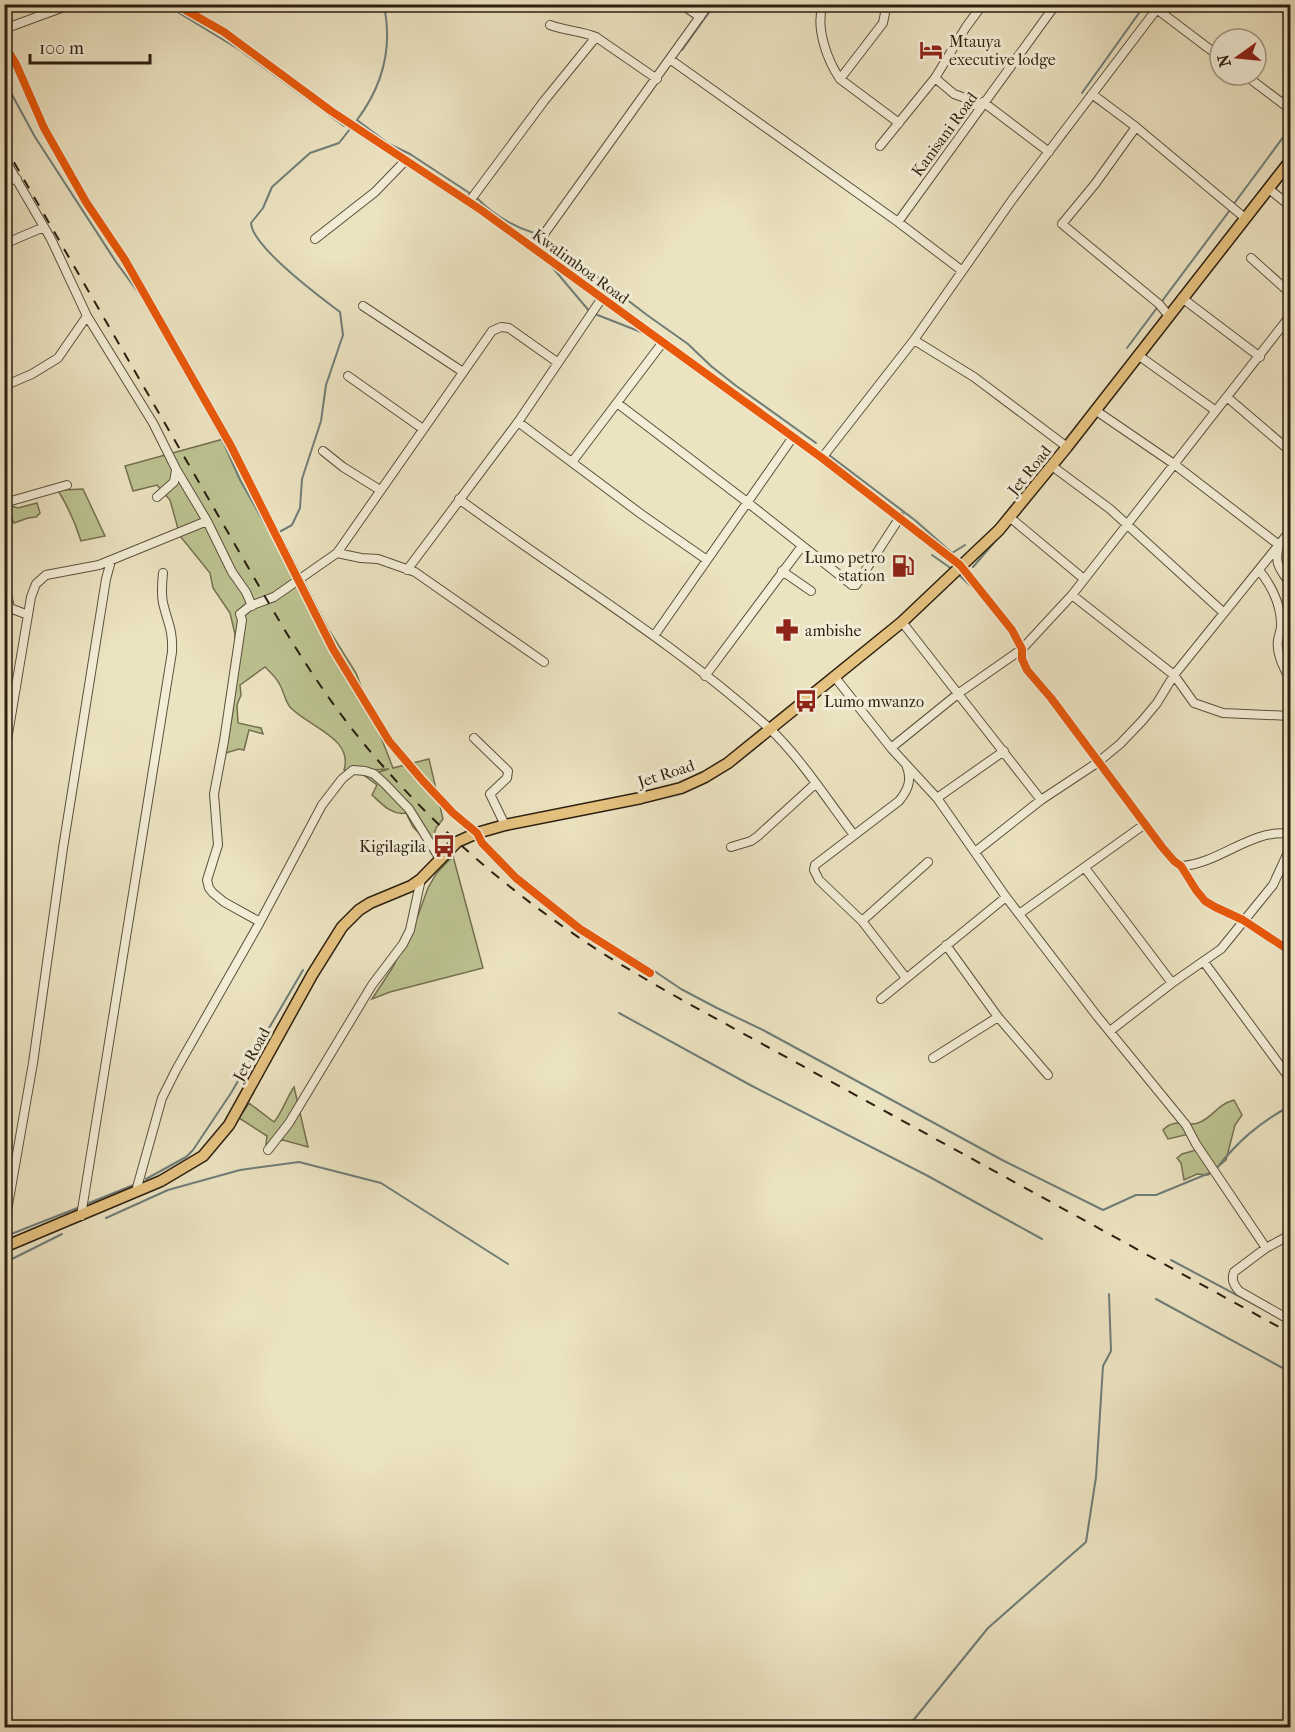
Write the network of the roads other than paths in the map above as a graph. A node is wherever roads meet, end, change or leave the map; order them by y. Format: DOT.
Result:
graph roads {
  1 [pos="72,4"];
  2 [pos="175,4"];
  3 [pos="681,4"];
  4 [pos="709,4"];
  5 [pos="822,4"];
  6 [pos="882,4"];
  7 [pos="983,4"];
  8 [pos="1056,4"];
  9 [pos="1153,7"];
  10 [pos="700,17"];
  11 [pos="550,25"];
  12 [pos="4,29"];
  13 [pos="596,37"];
  14 [pos="4,44"];
  15 [pos="1208,48"];
  16 [pos="670,60"];
  17 [pos="934,78"];
  18 [pos="657,79"];
  19 [pos="840,79"];
  20 [pos="1261,87"];
  21 [pos="1092,94"];
  22 [pos="983,102"];
  23 [pos="1290,109"];
  24 [pos="898,123"];
  25 [pos="1136,127"];
  26 [pos="880,146"];
  27 [pos="1049,152"];
  28 [pos="4,158"];
  29 [pos="406,160"];
  30 [pos="1290,161"];
  31 [pos="17,179"];
  32 [pos="4,180"];
  33 [pos="1269,189"];
  34 [pos="469,202"];
  35 [pos="1290,206"];
  36 [pos="1245,218"];
  37 [pos="898,222"];
  38 [pos="44,227"];
  39 [pos="315,239"];
  40 [pos="4,244"];
  41 [pos="534,248"];
  42 [pos="1251,258"];
  43 [pos="961,270"];
  44 [pos="1290,293"];
  45 [pos="602,298"];
  46 [pos="1182,298"];
  47 [pos="363,306"];
  48 [pos="87,316"];
  49 [pos="1169,316"];
  50 [pos="1290,316"];
  51 [pos="914,340"];
  52 [pos="663,342"];
  53 [pos="1138,355"];
  54 [pos="1260,357"];
  55 [pos="557,362"];
  56 [pos="464,372"];
  57 [pos="348,376"];
  58 [pos="4,386"];
  59 [pos="1228,398"];
  60 [pos="616,403"];
  61 [pos="1095,410"];
  62 [pos="1216,411"];
  63 [pos="518,422"];
  64 [pos="423,429"];
  65 [pos="793,437"];
  66 [pos="1067,447"];
  67 [pos="323,451"];
  68 [pos="1290,451"];
  69 [pos="822,458"];
  70 [pos="572,462"];
  71 [pos="1174,464"];
  72 [pos="1052,466"];
  73 [pos="176,469"];
  74 [pos="67,485"];
  75 [pos="380,490"];
  76 [pos="157,497"];
  77 [pos="459,499"];
  78 [pos="747,502"];
  79 [pos="4,503"];
  80 [pos="900,517"];
  81 [pos="1008,519"];
  82 [pos="207,520"];
  83 [pos="1127,524"];
  84 [pos="1290,531"];
  85 [pos="1279,545"];
  86 [pos="802,546"];
  87 [pos="337,553"];
  88 [pos="707,560"];
  89 [pos="111,561"];
  90 [pos="960,565"];
  91 [pos="407,570"];
  92 [pos="1259,570"];
  93 [pos="782,571"];
  94 [pos="163,573"];
  95 [pos="1084,579"];
  96 [pos="4,580"];
  97 [pos="300,581"];
  98 [pos="1290,584"];
  99 [pos="811,591"];
  100 [pos="1072,595"];
  101 [pos="252,606"];
  102 [pos="7,608"];
  103 [pos="1224,612"];
  104 [pos="28,615"];
  105 [pos="902,622"];
  106 [pos="654,636"];
  107 [pos="1022,649"];
  108 [pos="544,662"];
  109 [pos="1174,675"];
  110 [pos="705,676"];
  111 [pos="834,676"];
  112 [pos="1290,680"];
  113 [pos="4,686"];
  114 [pos="16,688"];
  115 [pos="959,693"];
  116 [pos="1287,717"];
  117 [pos="1290,725"];
  118 [pos="770,729"];
  119 [pos="474,738"];
  120 [pos="891,748"];
  121 [pos="1004,751"];
  122 [pos="4,758"];
  123 [pos="1097,762"];
  124 [pos="907,765"];
  125 [pos="815,784"];
  126 [pos="937,798"];
  127 [pos="1041,800"];
  128 [pos="1145,824"];
  129 [pos="505,825"];
  130 [pos="477,833"];
  131 [pos="1290,834"];
  132 [pos="854,835"];
  133 [pos="731,847"];
  134 [pos="1290,848"];
  135 [pos="975,852"];
  136 [pos="440,859"];
  137 [pos="928,862"];
  138 [pos="1181,866"];
  139 [pos="1085,868"];
  140 [pos="421,879"];
  141 [pos="1006,897"];
  142 [pos="1020,914"];
  143 [pos="1243,920"];
  144 [pos="862,921"];
  145 [pos="260,922"];
  146 [pos="946,945"];
  147 [pos="1290,951"];
  148 [pos="1204,962"];
  149 [pos="650,973"];
  150 [pos="906,978"];
  151 [pos="1172,983"];
  152 [pos="881,999"];
  153 [pos="998,1017"];
  154 [pos="1110,1030"];
  155 [pos="933,1058"];
  156 [pos="1048,1075"];
  157 [pos="1290,1079"];
  158 [pos="268,1150"];
  159 [pos="136,1191"];
  160 [pos="81,1216"];
  161 [pos="4,1228"];
  162 [pos="1290,1235"];
  163 [pos="4,1247"];
  164 [pos="1266,1248"];
  165 [pos="1290,1320"];
  1 -- 12 [label="street"];
  2 -- 29 [label="street, Kwalimboa Road"];
  3 -- 10 [label="street"];
  4 -- 10 [label="street"];
  5 -- 19 [label="street"];
  6 -- 19 [label="street"];
  7 -- 17 [label="street"];
  8 -- 22 [label="street, Kanisani Road"];
  9 -- 15 [label="street"];
  9 -- 21 [label="street"];
  10 -- 16 [label="street"];
  11 -- 13 [label="street"];
  13 -- 18 [label="street"];
  13 -- 34 [label="street"];
  14 -- 97 [label="street"];
  16 -- 18 [label="street"];
  16 -- 37 [label="street"];
  17 -- 22 [label="street"];
  17 -- 24 [label="street"];
  18 -- 41 [label="street"];
  19 -- 24 [label="street"];
  20 -- 23 [label="street"];
  21 -- 25 [label="street"];
  21 -- 27 [label="street"];
  22 -- 27 [label="street"];
  22 -- 37 [label="street, Kanisani Road"];
  24 -- 26 [label="street"];
  25 -- 36 [label="street"];
  25 -- 49 [label="street"];
  27 -- 43 [label="street"];
  28 -- 31 [label="street"];
  29 -- 34 [label="street, Kwalimboa Road"];
  29 -- 39 [label="street"];
  30 -- 33 [label="main road, Jet Road"];
  31 -- 32 [label="street"];
  31 -- 38 [label="street"];
  33 -- 35 [label="street"];
  33 -- 36 [label="main road, Jet Road"];
  34 -- 41 [label="street, Kwalimboa Road"];
  36 -- 46 [label="main road, Jet Road"];
  37 -- 43 [label="street"];
  38 -- 40 [label="street"];
  38 -- 48 [label="street"];
  41 -- 45 [label="street, Kwalimboa Road"];
  42 -- 44 [label="street"];
  43 -- 51 [label="street"];
  45 -- 52 [label="street, Kwalimboa Road"];
  45 -- 55 [label="street"];
  46 -- 49 [label="main road, Jet Road"];
  46 -- 54 [label="street"];
  47 -- 56 [label="street"];
  48 -- 58 [label="street"];
  48 -- 73 [label="street"];
  49 -- 53 [label="main road, Jet Road"];
  50 -- 54 [label="street"];
  51 -- 66 [label="street"];
  51 -- 69 [label="street"];
  52 -- 60 [label="street"];
  52 -- 65 [label="street, Kwalimboa Road"];
  53 -- 61 [label="main road, Jet Road"];
  53 -- 62 [label="street"];
  54 -- 59 [label="street"];
  55 -- 56 [label="street"];
  55 -- 63 [label="street"];
  56 -- 64 [label="street"];
  57 -- 64 [label="street"];
  59 -- 62 [label="street"];
  59 -- 68 [label="street"];
  60 -- 70 [label="street"];
  60 -- 78 [label="street"];
  61 -- 66 [label="main road, Jet Road"];
  61 -- 71 [label="street"];
  62 -- 71 [label="street"];
  63 -- 70 [label="street"];
  63 -- 77 [label="street"];
  64 -- 75 [label="street"];
  65 -- 69 [label="street, Kwalimboa Road"];
  65 -- 78 [label="street"];
  66 -- 72 [label="main road, Jet Road"];
  67 -- 75 [label="street"];
  69 -- 80 [label="street, Kwalimboa Road"];
  70 -- 88 [label="street"];
  71 -- 83 [label="street"];
  71 -- 85 [label="street"];
  72 -- 81 [label="main road, Jet Road"];
  72 -- 83 [label="street"];
  73 -- 76 [label="street"];
  73 -- 82 [label="street"];
  74 -- 79 [label="street"];
  75 -- 87 [label="street"];
  77 -- 91 [label="street"];
  77 -- 106 [label="street"];
  78 -- 86 [label="street"];
  78 -- 88 [label="street"];
  80 -- 86 [label="street"];
  80 -- 90 [label="street, Kwalimboa Road"];
  81 -- 90 [label="main road, Jet Road"];
  81 -- 95 [label="street"];
  82 -- 89 [label="street"];
  82 -- 101 [label="street"];
  83 -- 95 [label="street"];
  83 -- 103 [label="street"];
  84 -- 85 [label="street"];
  85 -- 92 [label="street"];
  85 -- 98 [label="street"];
  86 -- 93 [label="street"];
  87 -- 91 [label="street"];
  87 -- 97 [label="street"];
  88 -- 106 [label="street"];
  89 -- 104 [label="street"];
  89 -- 161 [label="street"];
  90 -- 105 [label="main road, Jet Road"];
  90 -- 107 [label="street, Kwalimboa Road"];
  91 -- 108 [label="street"];
  92 -- 103 [label="street"];
  92 -- 112 [label="street"];
  93 -- 99 [label="street"];
  93 -- 110 [label="street"];
  94 -- 160 [label="street"];
  95 -- 100 [label="street"];
  96 -- 102 [label="street"];
  97 -- 101 [label="street"];
  97 -- 130 [label="street"];
  100 -- 107 [label="street"];
  100 -- 109 [label="street"];
  101 -- 145 [label="street"];
  102 -- 104 [label="street"];
  103 -- 109 [label="street"];
  104 -- 114 [label="street"];
  105 -- 111 [label="main road, Jet Road"];
  105 -- 115 [label="street"];
  106 -- 110 [label="street"];
  107 -- 115 [label="street"];
  107 -- 123 [label="street, Kwalimboa Road"];
  109 -- 116 [label="street"];
  109 -- 123 [label="street"];
  110 -- 118 [label="street"];
  111 -- 118 [label="main road, Jet Road"];
  111 -- 120 [label="street"];
  113 -- 114 [label="street"];
  114 -- 122 [label="street"];
  115 -- 120 [label="street"];
  115 -- 121 [label="street"];
  116 -- 117 [label="street"];
  118 -- 125 [label="street"];
  118 -- 129 [label="main road, Jet Road"];
  119 -- 129 [label="street"];
  120 -- 124 [label="street"];
  121 -- 126 [label="street"];
  121 -- 127 [label="street"];
  123 -- 127 [label="street"];
  123 -- 128 [label="street, Kwalimboa Road"];
  124 -- 126 [label="street"];
  124 -- 132 [label="street"];
  125 -- 132 [label="street"];
  125 -- 133 [label="street"];
  126 -- 135 [label="street"];
  127 -- 135 [label="street"];
  128 -- 138 [label="street, Kwalimboa Road"];
  128 -- 139 [label="street"];
  129 -- 130 [label="main road, Jet Road"];
  130 -- 136 [label="main road, Jet Road"];
  130 -- 149 [label="street"];
  131 -- 138 [label="street"];
  132 -- 144 [label="street"];
  134 -- 143 [label="street"];
  135 -- 141 [label="street"];
  136 -- 140 [label="main road, Jet Road"];
  136 -- 145 [label="street"];
  137 -- 144 [label="street"];
  138 -- 143 [label="street, Kwalimboa Road"];
  139 -- 142 [label="street"];
  139 -- 151 [label="street"];
  140 -- 158 [label="street"];
  140 -- 159 [label="main road, Jet Road"];
  141 -- 142 [label="street"];
  141 -- 146 [label="street"];
  142 -- 154 [label="street"];
  143 -- 147 [label="street, Kwalimboa Road"];
  143 -- 148 [label="street"];
  144 -- 150 [label="street"];
  145 -- 159 [label="street"];
  146 -- 150 [label="street"];
  146 -- 153 [label="street"];
  148 -- 151 [label="street"];
  148 -- 157 [label="street"];
  150 -- 152 [label="street"];
  151 -- 154 [label="street"];
  153 -- 155 [label="street"];
  153 -- 156 [label="street"];
  154 -- 164 [label="street"];
  159 -- 160 [label="main road, Jet Road"];
  160 -- 163 [label="main road, Jet Road"];
  162 -- 164 [label="street"];
  164 -- 165 [label="street"];
}
